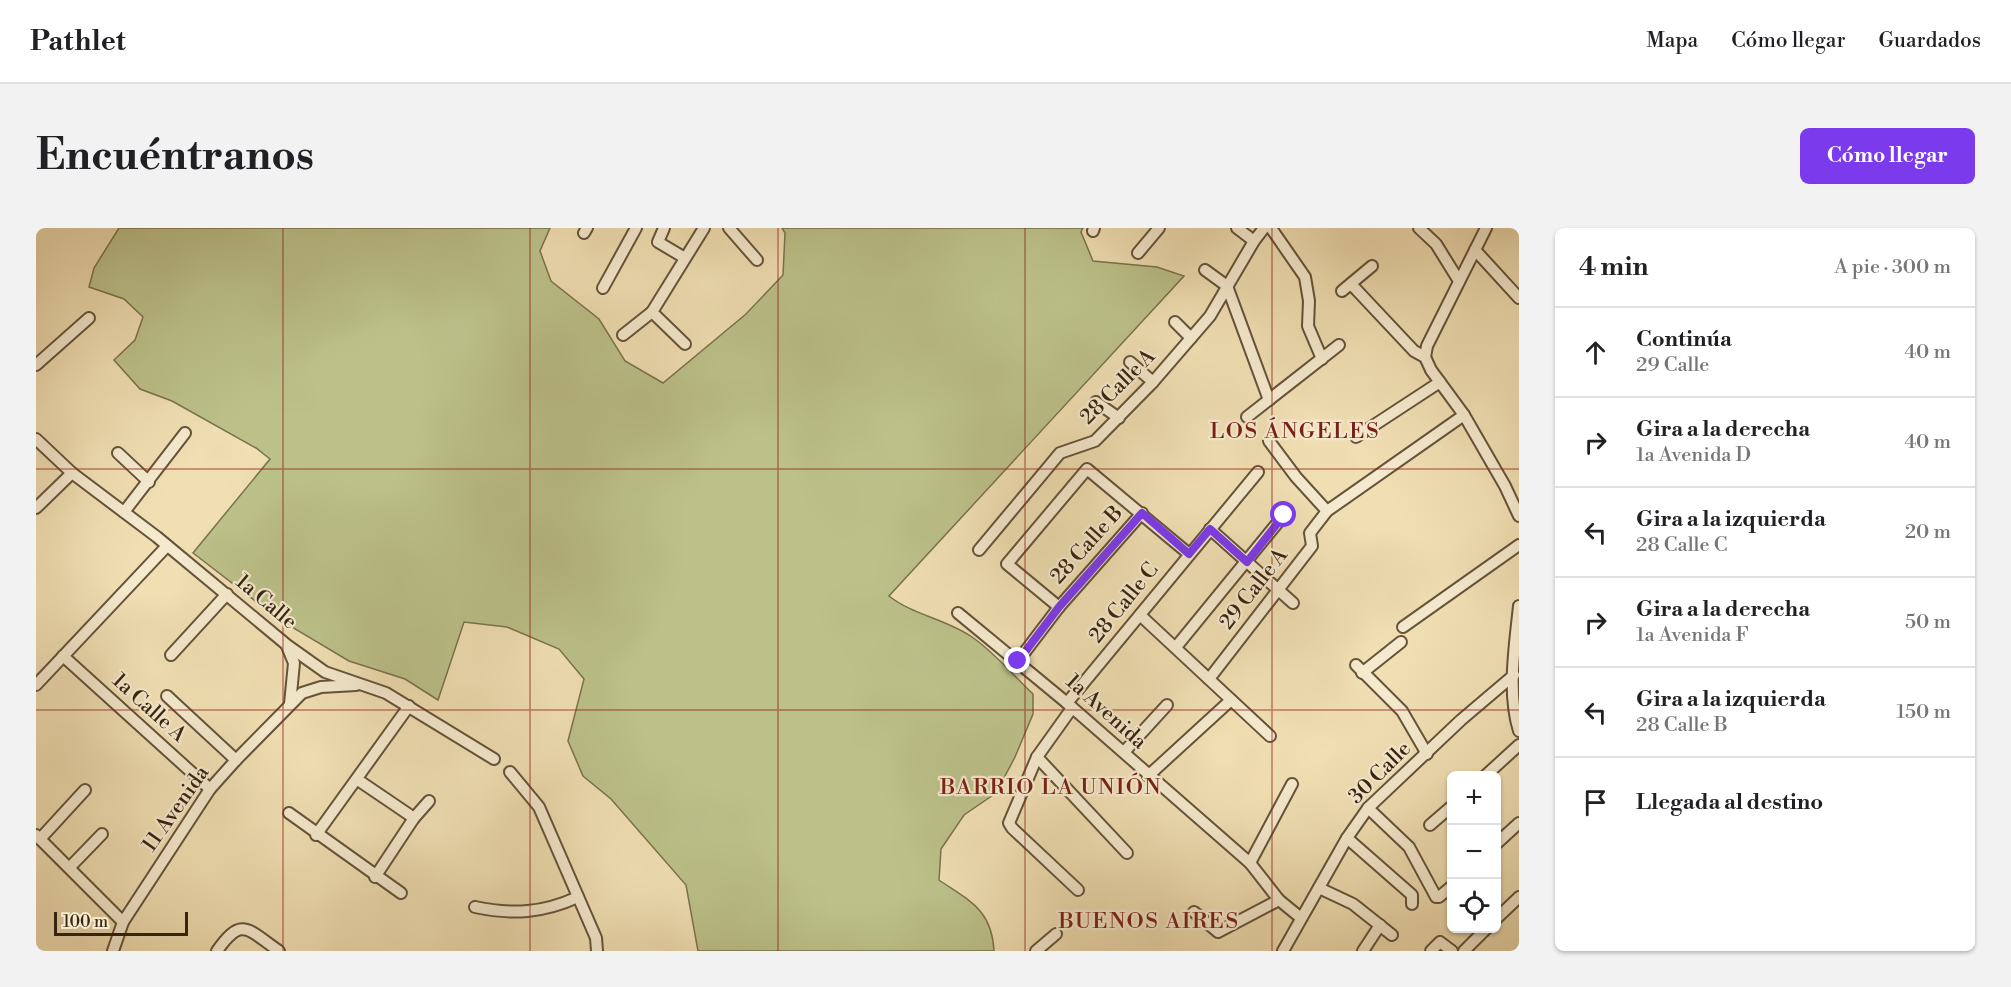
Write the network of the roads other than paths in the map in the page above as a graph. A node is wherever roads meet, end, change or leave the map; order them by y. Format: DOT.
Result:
graph roads {
  1 [pos="636,228"];
  2 [pos="664,228"];
  3 [pos="704,228"];
  4 [pos="729,228"];
  5 [pos="1160,228"];
  6 [pos="1237,228"];
  7 [pos="1264,228"];
  8 [pos="1271,228"];
  9 [pos="1419,228"];
  10 [pos="1486,228"];
  11 [pos="1254,241"];
  12 [pos="1475,250"];
  13 [pos="1138,253"];
  14 [pos="685,258"];
  15 [pos="758,260"];
  16 [pos="1372,266"];
  17 [pos="1205,270"];
  18 [pos="1460,281"];
  19 [pos="1227,286"];
  20 [pos="603,288"];
  21 [pos="1519,298"];
  22 [pos="648,315"];
  23 [pos="89,318"];
  24 [pos="1174,322"];
  25 [pos="623,335"];
  26 [pos="1191,338"];
  27 [pos="685,344"];
  28 [pos="1339,345"];
  29 [pos="1425,357"];
  30 [pos="1322,359"];
  31 [pos="1130,362"];
  32 [pos="36,364"];
  33 [pos="1153,382"];
  34 [pos="1440,382"];
  35 [pos="1269,399"];
  36 [pos="1096,402"];
  37 [pos="1464,415"];
  38 [pos="1247,417"];
  39 [pos="1119,418"];
  40 [pos="185,434"];
  41 [pos="1356,437"];
  42 [pos="36,439"];
  43 [pos="1269,441"];
  44 [pos="118,453"];
  45 [pos="1258,472"];
  46 [pos="72,473"];
  47 [pos="149,482"];
  48 [pos="36,508"];
  49 [pos="1327,511"];
  50 [pos="124,512"];
  51 [pos="1142,513"];
  52 [pos="1284,515"];
  53 [pos="1519,516"];
  54 [pos="1210,529"];
  55 [pos="1519,545"];
  56 [pos="167,546"];
  57 [pos="979,550"];
  58 [pos="1189,554"];
  59 [pos="1247,562"];
  60 [pos="1280,589"];
  61 [pos="227,594"];
  62 [pos="1293,603"];
  63 [pos="1519,606"];
  64 [pos="1059,607"];
  65 [pos="958,613"];
  66 [pos="1140,615"];
  67 [pos="1403,627"];
  68 [pos="1401,642"];
  69 [pos="287,645"];
  70 [pos="1176,647"];
  71 [pos="171,655"];
  72 [pos="63,657"];
  73 [pos="1018,661"];
  74 [pos="1514,675"];
  75 [pos="1209,679"];
  76 [pos="36,685"];
  77 [pos="364,685"];
  78 [pos="167,696"];
  79 [pos="1230,700"];
  80 [pos="290,704"];
  81 [pos="1167,705"];
  82 [pos="409,706"];
  83 [pos="1070,706"];
  84 [pos="1519,731"];
  85 [pos="1270,736"];
  86 [pos="1519,745"];
  87 [pos="1124,752"];
  88 [pos="1427,754"];
  89 [pos="1037,757"];
  90 [pos="494,759"];
  91 [pos="236,760"];
  92 [pos="1490,771"];
  93 [pos="510,772"];
  94 [pos="1148,776"];
  95 [pos="358,780"];
  96 [pos="1292,784"];
  97 [pos="210,789"];
  98 [pos="85,790"];
  99 [pos="429,801"];
  100 [pos="1368,807"];
  101 [pos="1447,810"];
  102 [pos="289,813"];
  103 [pos="414,818"];
  104 [pos="1519,823"];
  105 [pos="1430,825"];
  106 [pos="102,834"];
  107 [pos="316,835"];
  108 [pos="38,837"];
  109 [pos="1347,838"];
  110 [pos="1501,840"];
  111 [pos="1127,853"];
  112 [pos="1250,863"];
  113 [pos="70,867"];
  114 [pos="375,878"];
  115 [pos="1319,888"];
  116 [pos="1078,890"];
  117 [pos="1447,890"];
  118 [pos="401,893"];
  119 [pos="578,897"];
  120 [pos="1519,897"];
  121 [pos="1279,900"];
  122 [pos="1412,904"];
  123 [pos="475,907"];
  124 [pos="1194,912"];
  125 [pos="1501,915"];
  126 [pos="1301,918"];
  127 [pos="123,922"];
  128 [pos="1380,925"];
  129 [pos="1482,933"];
  130 [pos="1056,934"];
  131 [pos="1392,935"];
  132 [pos="113,951"];
  133 [pos="217,951"];
  134 [pos="279,951"];
  135 [pos="597,951"];
  136 [pos="1036,951"];
  137 [pos="1283,951"];
  138 [pos="1364,951"];
  139 [pos="1431,951"];
  140 [pos="1452,951"];
  141 [pos="1464,951"];
  1 -- 20 [label="street"];
  2 -- 14 [label="street"];
  3 -- 14 [label="street"];
  4 -- 15 [label="street"];
  5 -- 13 [label="street"];
  6 -- 11 [label="street"];
  7 -- 11 [label="street, 28 Calle A"];
  8 -- 30 [label="street"];
  9 -- 18 [label="street"];
  10 -- 12 [label="street"];
  11 -- 19 [label="street, 28 Calle A"];
  12 -- 18 [label="street"];
  12 -- 21 [label="street"];
  14 -- 22 [label="street"];
  16 -- 29 [label="street"];
  17 -- 19 [label="street"];
  18 -- 29 [label="street"];
  19 -- 26 [label="street, 28 Calle A"];
  19 -- 35 [label="street"];
  22 -- 25 [label="street"];
  22 -- 27 [label="street"];
  23 -- 32 [label="street"];
  24 -- 26 [label="street"];
  26 -- 33 [label="street, 28 Calle A"];
  28 -- 30 [label="street"];
  29 -- 34 [label="street"];
  30 -- 35 [label="street"];
  31 -- 33 [label="street"];
  33 -- 39 [label="street, 28 Calle A"];
  34 -- 37 [label="street"];
  34 -- 41 [label="street"];
  35 -- 38 [label="street"];
  36 -- 39 [label="street"];
  37 -- 49 [label="street, 29 Calle A"];
  37 -- 53 [label="street"];
  39 -- 57 [label="street, 28 Calle A"];
  40 -- 47 [label="street"];
  42 -- 46 [label="street, 1a Calle"];
  43 -- 49 [label="street"];
  44 -- 47 [label="street"];
  45 -- 54 [label="street, 28 Calle C"];
  46 -- 48 [label="street"];
  46 -- 50 [label="street, 1a Calle"];
  47 -- 50 [label="street"];
  49 -- 60 [label="street, 29 Calle A"];
  50 -- 56 [label="street, 1a Calle"];
  51 -- 58 [label="street"];
  51 -- 64 [label="street, 28 Calle B"];
  51 -- 64 [label="street"];
  52 -- 59 [label="street"];
  54 -- 58 [label="street, 28 Calle C"];
  54 -- 59 [label="street"];
  55 -- 67 [label="street"];
  56 -- 61 [label="street, 1a Calle"];
  56 -- 72 [label="street"];
  58 -- 66 [label="street, 28 Calle C"];
  59 -- 60 [label="street"];
  59 -- 70 [label="street"];
  60 -- 62 [label="street"];
  60 -- 75 [label="street, 29 Calle A"];
  61 -- 69 [label="street, 1a Calle"];
  61 -- 71 [label="street"];
  63 -- 74 [label="street"];
  64 -- 73 [label="street, 28 Calle B"];
  65 -- 73 [label="street, 1a Avenida"];
  66 -- 70 [label="street"];
  66 -- 83 [label="street, 28 Calle C"];
  68 -- 88 [label="street"];
  69 -- 77 [label="street, 1a Calle"];
  69 -- 80 [label="street"];
  70 -- 75 [label="street"];
  72 -- 76 [label="street"];
  72 -- 97 [label="street, 1a Calle A"];
  73 -- 83 [label="street, 1a Avenida"];
  74 -- 84 [label="street"];
  74 -- 88 [label="street, 30 Calle"];
  75 -- 79 [label="street"];
  77 -- 80 [label="street, 11 Avenida"];
  77 -- 82 [label="street, 1a Calle"];
  78 -- 91 [label="street"];
  79 -- 85 [label="street"];
  79 -- 94 [label="street"];
  80 -- 91 [label="street, 11 Avenida"];
  81 -- 87 [label="street"];
  82 -- 90 [label="street, 1a Calle"];
  82 -- 95 [label="street"];
  83 -- 87 [label="street, 1a Avenida"];
  83 -- 89 [label="street, 28 Calle C"];
  86 -- 92 [label="street"];
  87 -- 94 [label="street, 1a Avenida"];
  88 -- 100 [label="street, 30 Calle"];
  89 -- 111 [label="street"];
  89 -- 116 [label="street, 28 Calle C"];
  91 -- 97 [label="street, 11 Avenida"];
  93 -- 119 [label="street"];
  94 -- 112 [label="street, 1a Avenida"];
  95 -- 103 [label="street"];
  95 -- 107 [label="street"];
  96 -- 112 [label="street"];
  97 -- 127 [label="street, 11 Avenida"];
  98 -- 108 [label="street"];
  99 -- 103 [label="street"];
  100 -- 109 [label="street, 30 Calle"];
  100 -- 117 [label="street"];
  101 -- 105 [label="street"];
  102 -- 107 [label="street"];
  103 -- 114 [label="street"];
  104 -- 110 [label="street"];
  106 -- 113 [label="street"];
  107 -- 114 [label="street"];
  108 -- 113 [label="street"];
  109 -- 115 [label="street, 30 Calle"];
  109 -- 122 [label="street"];
  112 -- 121 [label="street, 1a Avenida"];
  113 -- 127 [label="street"];
  114 -- 118 [label="street"];
  115 -- 126 [label="street, 30 Calle"];
  115 -- 128 [label="street"];
  119 -- 123 [label="street"];
  119 -- 135 [label="street"];
  120 -- 125 [label="street"];
  121 -- 124 [label="street"];
  121 -- 126 [label="street, 1a Avenida"];
  126 -- 137 [label="street, 30 Calle"];
  127 -- 132 [label="street, 11 Avenida"];
  128 -- 131 [label="street"];
  128 -- 138 [label="street"];
  129 -- 141 [label="street"];
  130 -- 136 [label="street"];
  133 -- 134 [label="street"];
  139 -- 140 [label="street"];
}
